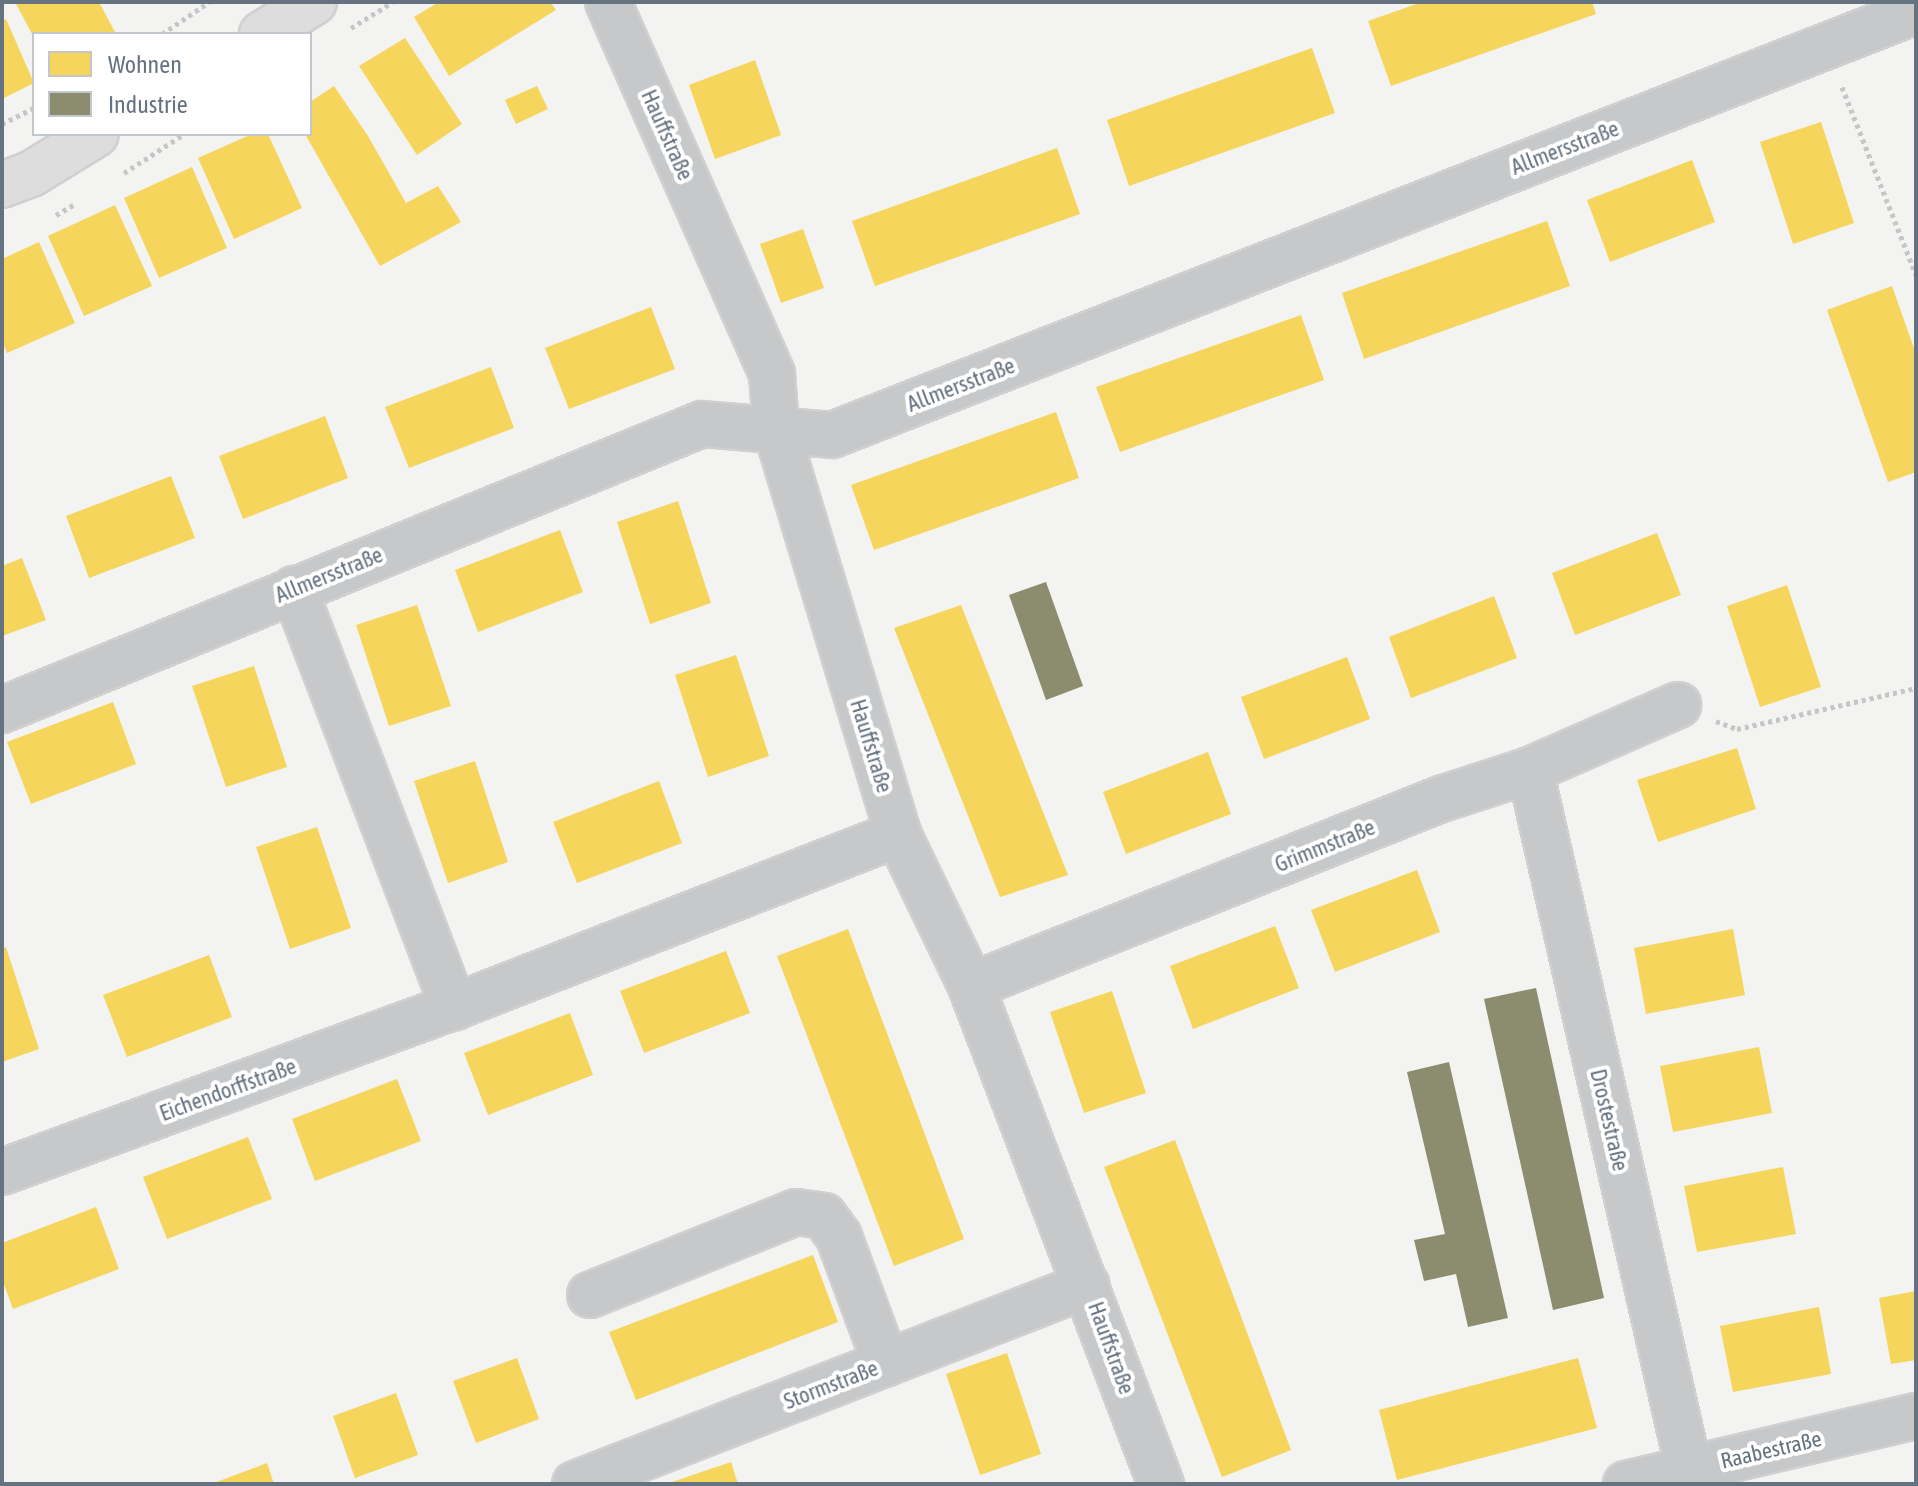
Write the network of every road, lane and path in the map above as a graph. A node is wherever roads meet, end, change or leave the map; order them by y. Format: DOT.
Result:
graph roads {
  1 [pos="209,2"];
  2 [pos="314,2"];
  3 [pos="608,2"];
  4 [pos="1916,11"];
  5 [pos="165,32"];
  6 [pos="265,32"];
  7 [pos="1826,46"];
  8 [pos="32,109"];
  9 [pos="2,124"];
  10 [pos="93,136"];
  11 [pos="2,185"];
  12 [pos="1916,275"];
  13 [pos="776,429"];
  14 [pos="294,589"];
  15 [pos="1916,688"];
  16 [pos="1678,705"];
  17 [pos="2,710"];
  18 [pos="1530,770"];
  19 [pos="898,834"];
  20 [pos="971,986"];
  21 [pos="454,1007"];
  22 [pos="2,1172"];
  23 [pos="1087,1285"];
  24 [pos="590,1295"];
  25 [pos="886,1364"];
  26 [pos="1916,1416"];
  27 [pos="1689,1470"];
  28 [pos="575,1484"];
  29 [pos="1161,1484"];
  30 [pos="1626,1484"];
  1 -- 5 [label="path"];
  2 -- 6 [label="main road"];
  3 -- 13 [label="street, Hauffstraße"];
  4 -- 7 [label="street, Allmersstraße"];
  7 -- 12 [label="path"];
  7 -- 13 [label="street, Allmersstraße"];
  8 -- 9 [label="path"];
  10 -- 11 [label="main road"];
  13 -- 14 [label="street, Allmersstraße"];
  13 -- 19 [label="street, Hauffstraße"];
  14 -- 17 [label="street, Allmersstraße"];
  14 -- 21 [label="street"];
  15 -- 16 [label="path"];
  16 -- 18 [label="street, Grimmstraße"];
  18 -- 20 [label="street, Grimmstraße"];
  18 -- 27 [label="street, Drostestraße"];
  19 -- 20 [label="street, Hauffstraße"];
  19 -- 21 [label="street, Eichendorffstraße"];
  20 -- 23 [label="street, Hauffstraße"];
  21 -- 22 [label="street, Eichendorffstraße"];
  23 -- 25 [label="street, Stormstraße"];
  23 -- 29 [label="street, Hauffstraße"];
  24 -- 25 [label="street"];
  25 -- 28 [label="street, Stormstraße"];
  26 -- 27 [label="street, Raabestraße"];
  27 -- 30 [label="street, Raabestraße"];
}
